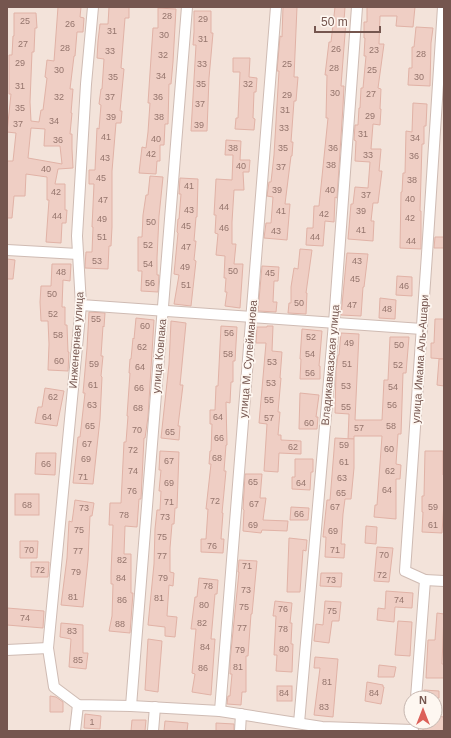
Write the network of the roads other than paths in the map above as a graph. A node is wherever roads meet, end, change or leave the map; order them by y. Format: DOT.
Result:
graph roads {
  1 [pos="93,7"];
  2 [pos="187,7"];
  3 [pos="276,7"];
  4 [pos="357,7"];
  5 [pos="443,7"];
  6 [pos="7,250"];
  7 [pos="78,254"];
  8 [pos="81,305"];
  9 [pos="162,310"];
  10 [pos="252,318"];
  11 [pos="334,323"];
  12 [pos="422,329"];
  13 [pos="425,580"];
  14 [pos="444,581"];
  15 [pos="48,648"];
  16 [pos="7,650"];
  17 [pos="417,690"];
  18 [pos="78,705"];
  19 [pos="131,706"];
  20 [pos="155,707"];
  21 [pos="220,711"];
  22 [pos="241,714"];
  23 [pos="299,723"];
  24 [pos="322,729"];
  25 [pos="75,731"];
  26 [pos="153,731"];
  27 [pos="240,731"];
  28 [pos="413,731"];
  1 -- 7 [label="street, Инженерная улица"];
  2 -- 9 [label="street, улица Ковпака"];
  3 -- 10 [label="street, улица М. Сулейманова"];
  4 -- 11 [label="street, Владикавказская улица"];
  5 -- 12 [label="street, улица Имама Аль-Ашари"];
  6 -- 7 [label="street"];
  7 -- 8 [label="street, Инженерная улица"];
  8 -- 9 [label="street"];
  8 -- 15 [label="street, Инженерная улица"];
  9 -- 10 [label="street"];
  9 -- 19 [label="street, улица Ковпака"];
  10 -- 11 [label="street"];
  10 -- 21 [label="street, улица М. Сулейманова"];
  11 -- 12 [label="street"];
  11 -- 23 [label="street, Владикавказская улица"];
  12 -- 13 [label="street, улица Имама Аль-Ашари"];
  13 -- 14 [label="street"];
  13 -- 17 [label="street"];
  15 -- 16 [label="street"];
  15 -- 18 [label="street, Инженерная улица"];
  18 -- 19 [label="street"];
  18 -- 25 [label="street"];
  19 -- 20 [label="street"];
  20 -- 21 [label="street"];
  20 -- 26 [label="street"];
  21 -- 22 [label="street"];
  22 -- 23 [label="street"];
  22 -- 27 [label="street"];
  23 -- 24 [label="street"];
  24 -- 28 [label="street"];
}
